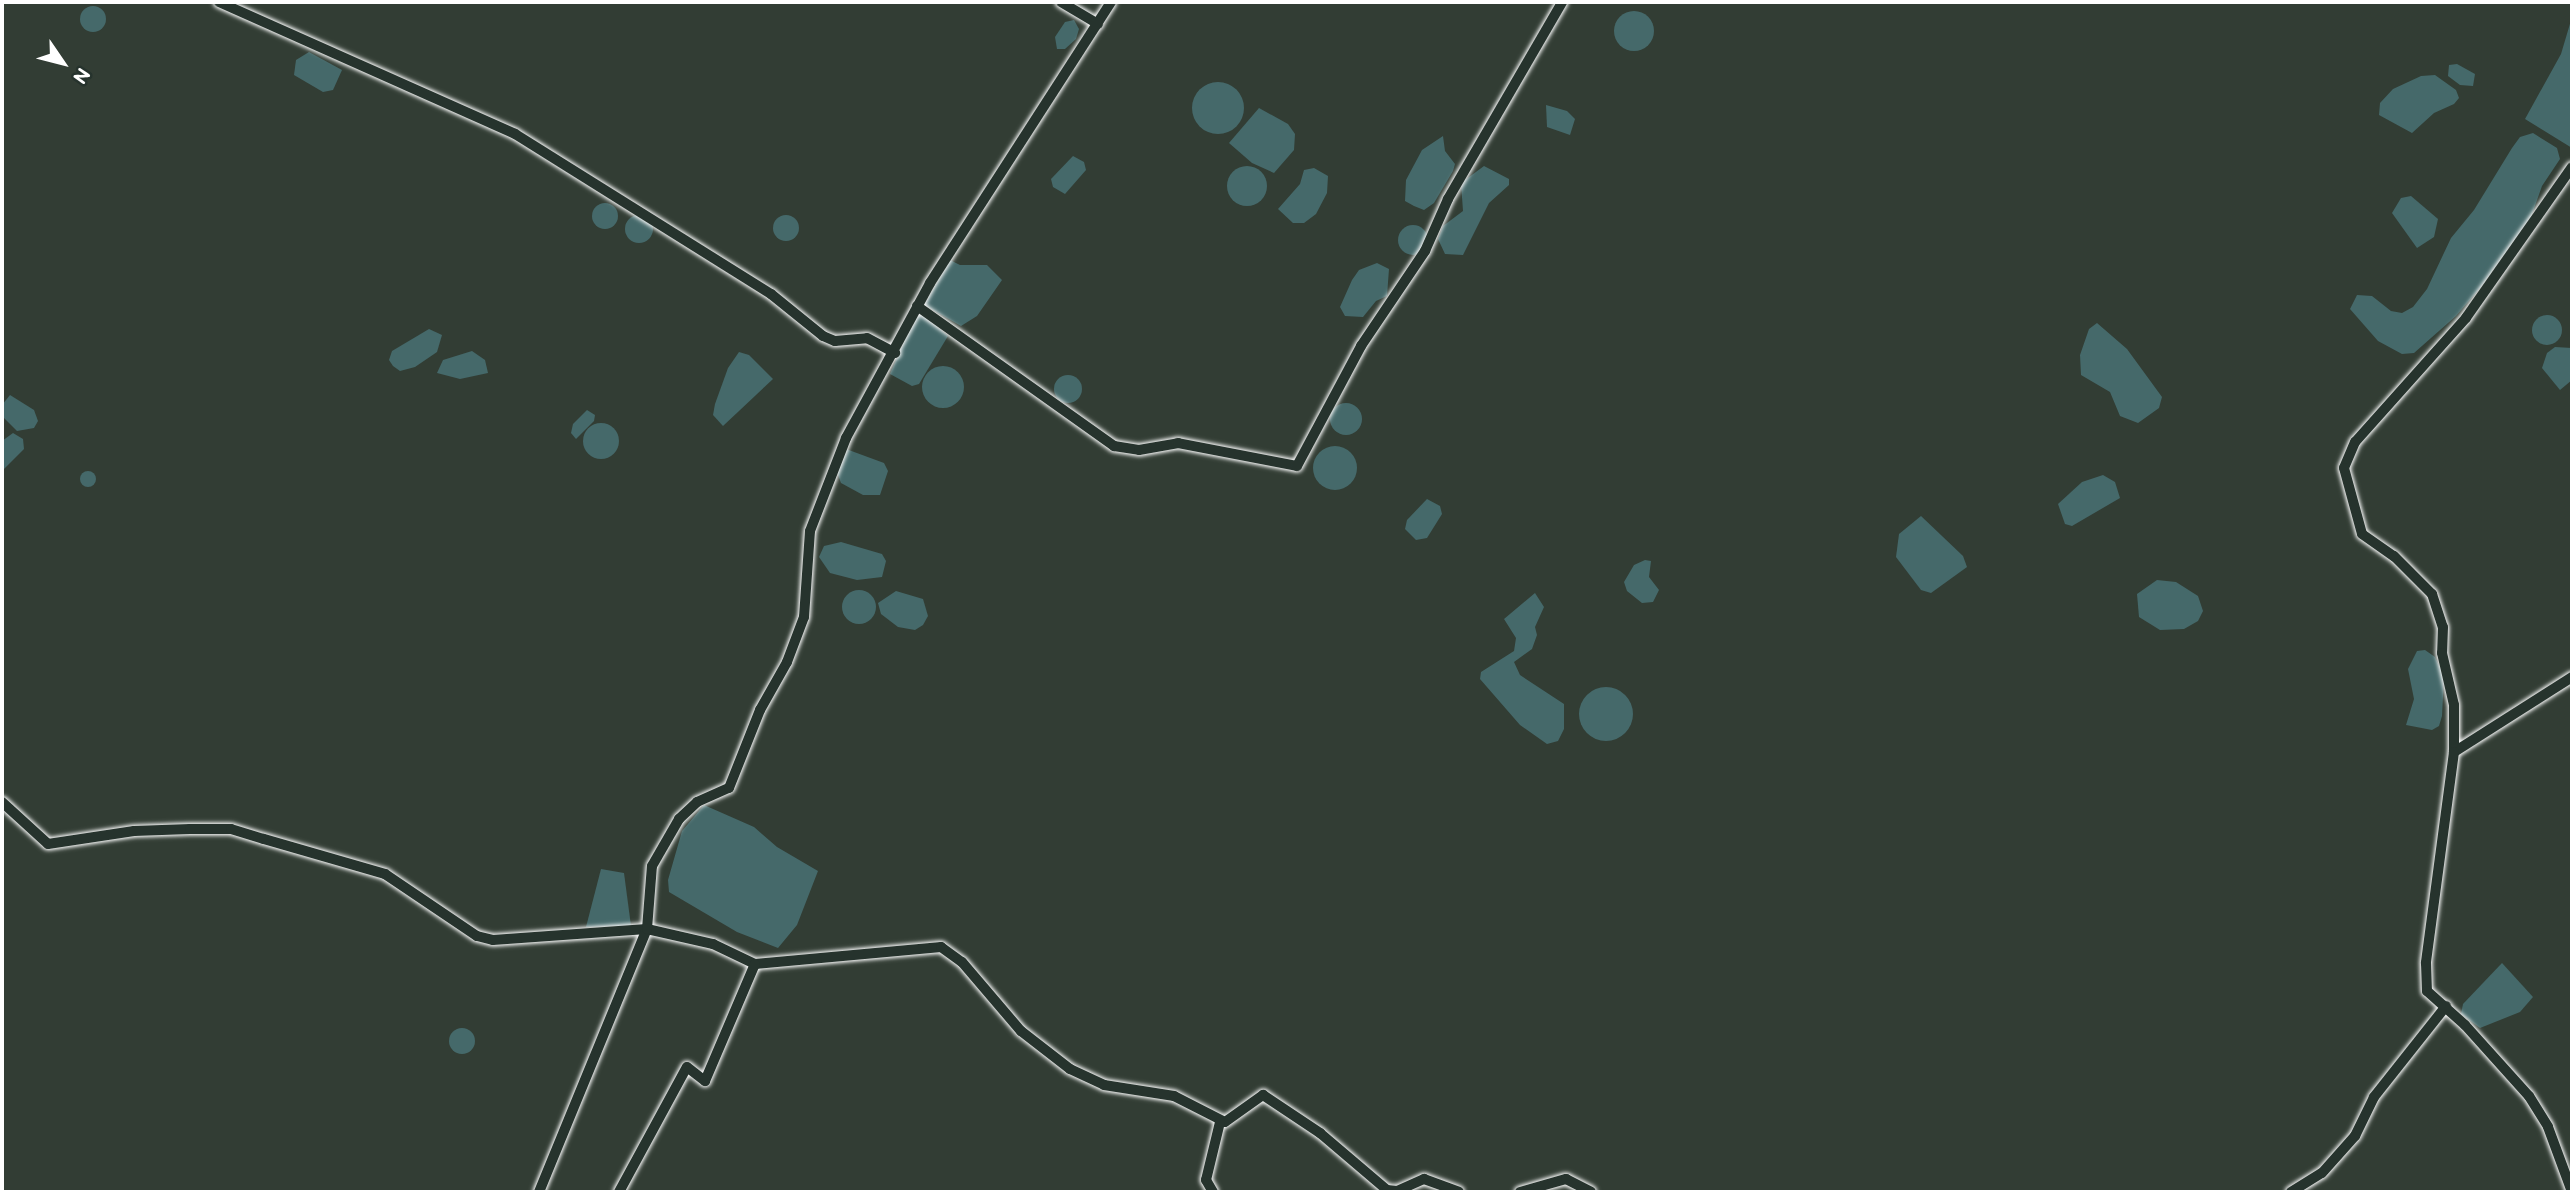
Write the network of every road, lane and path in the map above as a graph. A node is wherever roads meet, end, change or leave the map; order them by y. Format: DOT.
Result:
graph roads {
  1 [pos="219,2"];
  2 [pos="1061,2"];
  3 [pos="1111,2"];
  4 [pos="1562,2"];
  5 [pos="1098,24"];
  6 [pos="2572,167"];
  7 [pos="917,306"];
  8 [pos="895,353"];
  9 [pos="2572,677"];
  10 [pos="2454,752"];
  11 [pos="2,802"];
  12 [pos="647,929"];
  13 [pos="755,964"];
  14 [pos="2446,1006"];
  15 [pos="1220,1122"];
  16 [pos="539,1192"];
  17 [pos="619,1192"];
  18 [pos="1213,1192"];
  19 [pos="1459,1192"];
  20 [pos="1520,1192"];
  21 [pos="1591,1192"];
  22 [pos="2291,1192"];
  23 [pos="2572,1192"];
  1 -- 8 [label="street"];
  2 -- 5 [label="street"];
  3 -- 5 [label="street"];
  4 -- 7 [label="street"];
  5 -- 7 [label="street"];
  6 -- 10 [label="street"];
  7 -- 8 [label="street"];
  8 -- 12 [label="street"];
  9 -- 10 [label="street"];
  10 -- 14 [label="street"];
  11 -- 12 [label="street"];
  12 -- 13 [label="street"];
  12 -- 16 [label="street"];
  13 -- 15 [label="street"];
  13 -- 17 [label="street"];
  14 -- 22 [label="street"];
  14 -- 23 [label="street"];
  15 -- 18 [label="street"];
  15 -- 19 [label="street"];
  20 -- 21 [label="street"];
}
